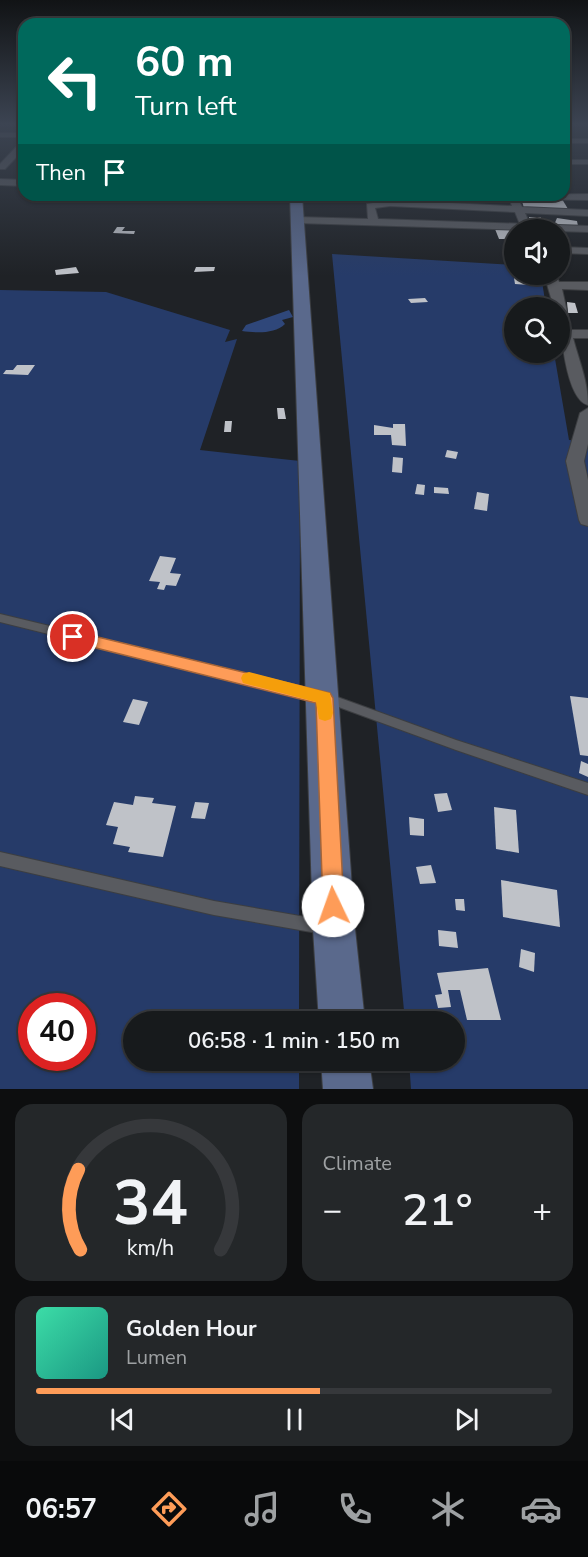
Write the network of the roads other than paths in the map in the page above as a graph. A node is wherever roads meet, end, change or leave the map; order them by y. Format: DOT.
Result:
graph roads {
  1 [pos="0,182"];
  2 [pos="18,183"];
  3 [pos="570,197"];
  4 [pos="588,197"];
  5 [pos="273,201"];
  6 [pos="515,201"];
  7 [pos="297,205"];
  8 [pos="520,210"];
  9 [pos="588,213"];
  10 [pos="523,219"];
  11 [pos="374,223"];
  12 [pos="504,227"];
  13 [pos="570,229"];
  14 [pos="588,229"];
  15 [pos="570,250"];
  16 [pos="588,251"];
  17 [pos="570,283"];
  18 [pos="588,286"];
  19 [pos="570,334"];
  20 [pos="588,334"];
  21 [pos="570,343"];
  22 [pos="580,367"];
  23 [pos="588,400"];
  24 [pos="588,412"];
  25 [pos="588,520"];
  26 [pos="0,618"];
  27 [pos="324,698"];
  28 [pos="588,789"];
  29 [pos="0,859"];
  30 [pos="334,929"];
  31 [pos="341,1011"];
  32 [pos="346,1071"];
  33 [pos="348,1089"];
  1 -- 2 [label="street"];
  3 -- 4 [label="street"];
  5 -- 7 [label="street"];
  6 -- 8 [label="street"];
  7 -- 11 [label="street"];
  7 -- 27 [label="street"];
  8 -- 9 [label="street"];
  8 -- 10 [label="street"];
  8 -- 11 [label="street"];
  11 -- 12 [label="street"];
  13 -- 14 [label="street"];
  15 -- 16 [label="street"];
  17 -- 18 [label="street"];
  19 -- 20 [label="street"];
  21 -- 22 [label="street"];
  22 -- 23 [label="street"];
  24 -- 25 [label="street"];
  26 -- 27 [label="lane"];
  27 -- 28 [label="lane"];
  27 -- 30 [label="street"];
  29 -- 30 [label="lane"];
  30 -- 31 [label="street"];
  32 -- 33 [label="street"];
}
